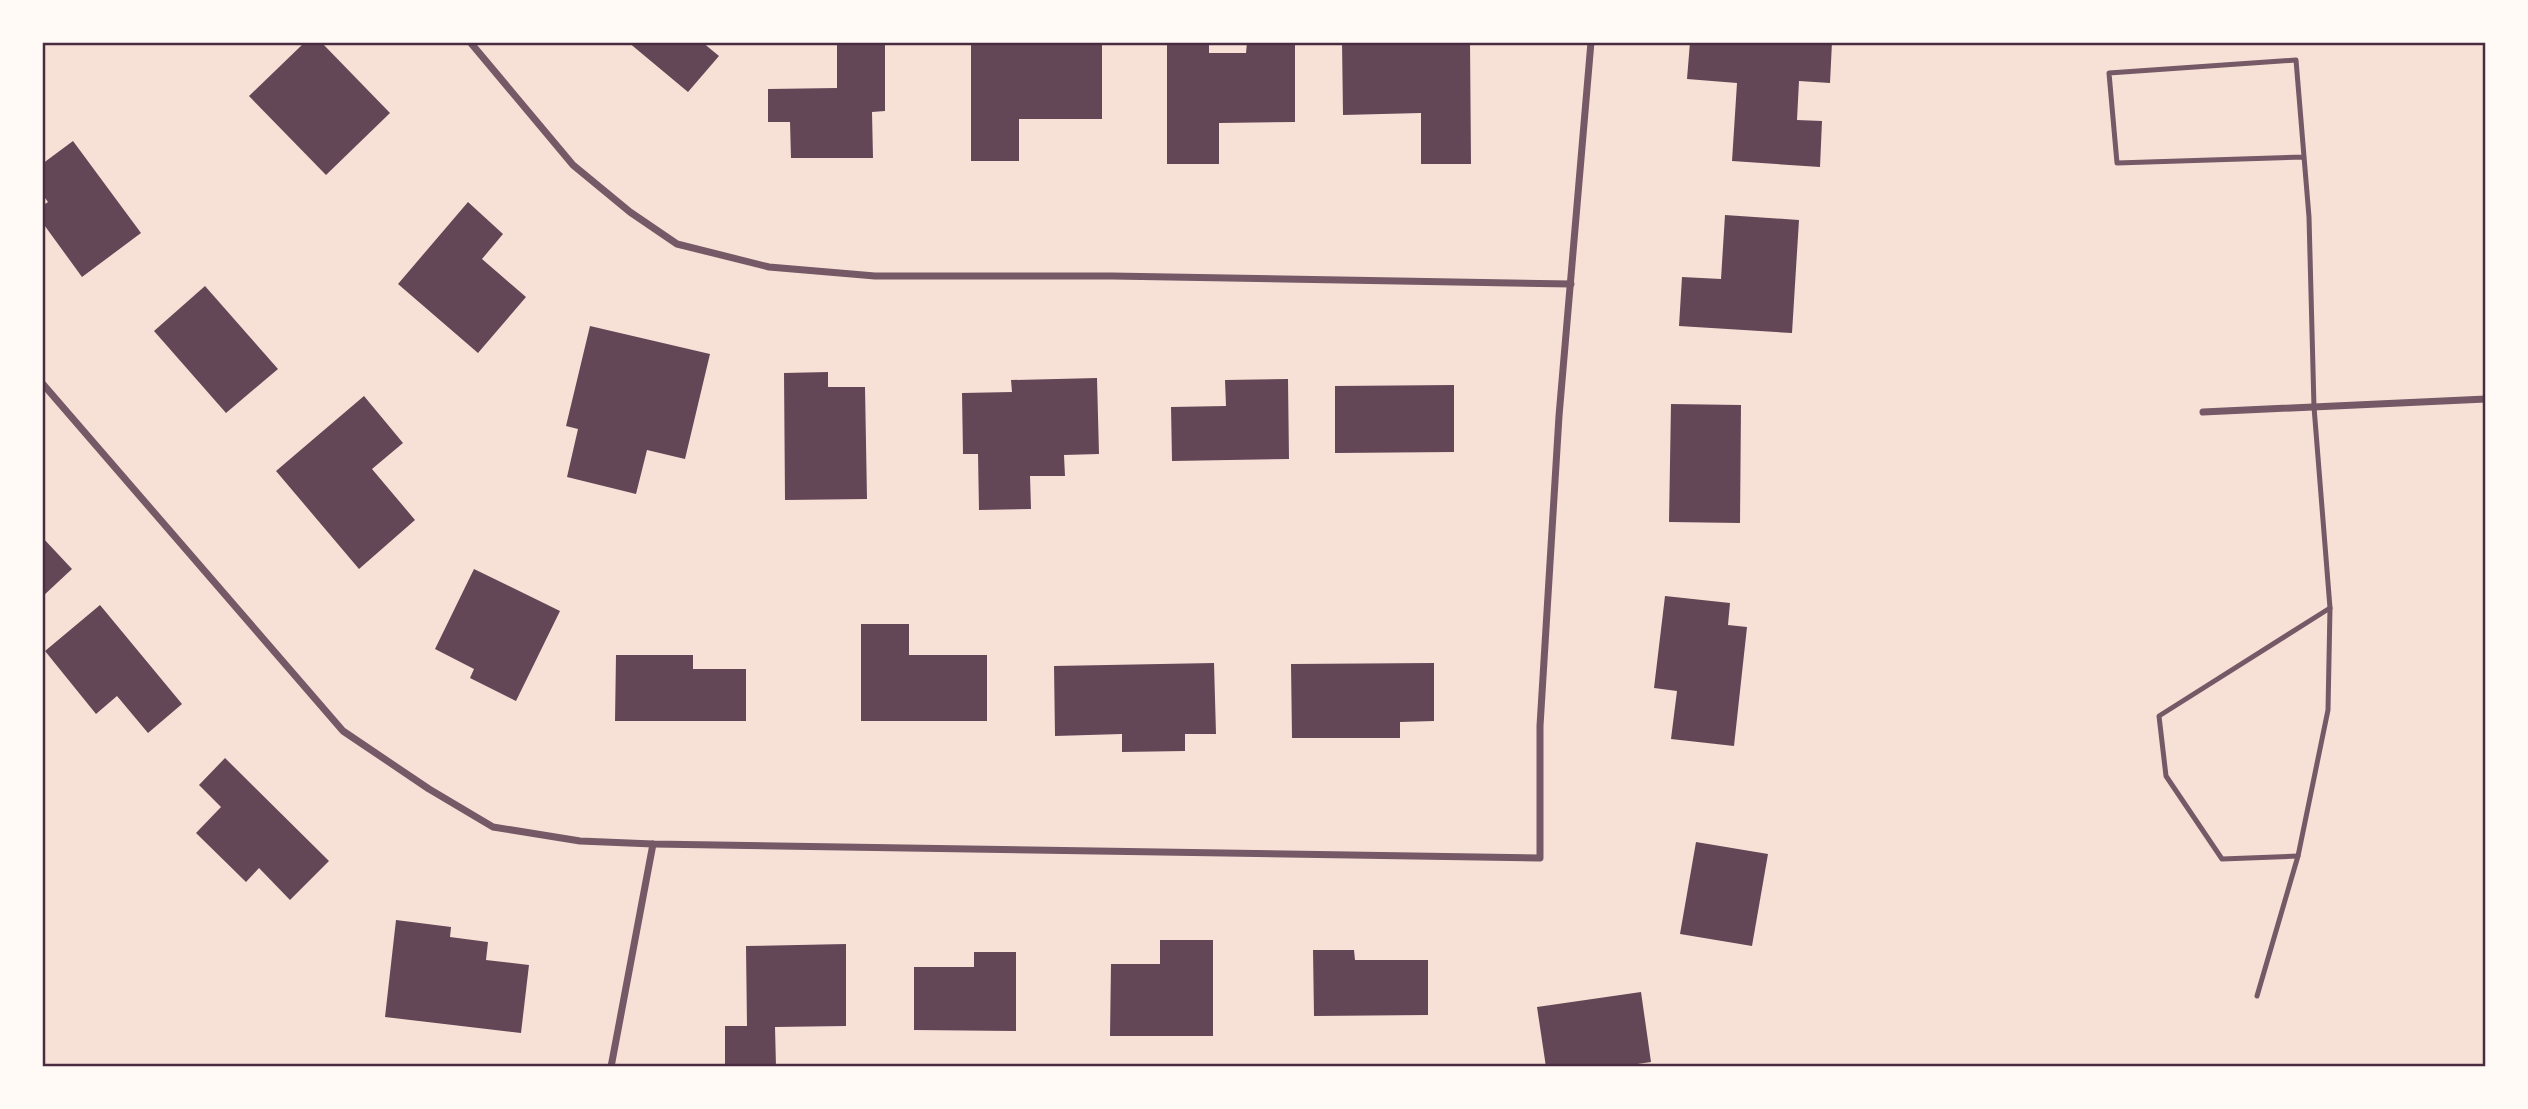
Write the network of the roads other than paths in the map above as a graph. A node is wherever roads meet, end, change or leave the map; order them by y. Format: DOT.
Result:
graph roads {
  1 [pos="470,42"];
  2 [pos="1591,42"];
  3 [pos="2304,157"];
  4 [pos="1571,284"];
  5 [pos="42,383"];
  6 [pos="2486,399"];
  7 [pos="2314,407"];
  8 [pos="2203,412"];
  9 [pos="2330,608"];
  10 [pos="653,844"];
  11 [pos="2298,856"];
  12 [pos="2257,996"];
  13 [pos="611,1067"];
  1 -- 4 [label="street"];
  2 -- 4 [label="street"];
  3 -- 3 [label="lane"];
  3 -- 7 [label="lane"];
  4 -- 10 [label="street"];
  5 -- 10 [label="street"];
  6 -- 7 [label="street"];
  7 -- 8 [label="street"];
  7 -- 9 [label="lane"];
  9 -- 11 [label="lane"];
  9 -- 11 [label="lane"];
  10 -- 13 [label="street"];
  11 -- 12 [label="lane"];
}
